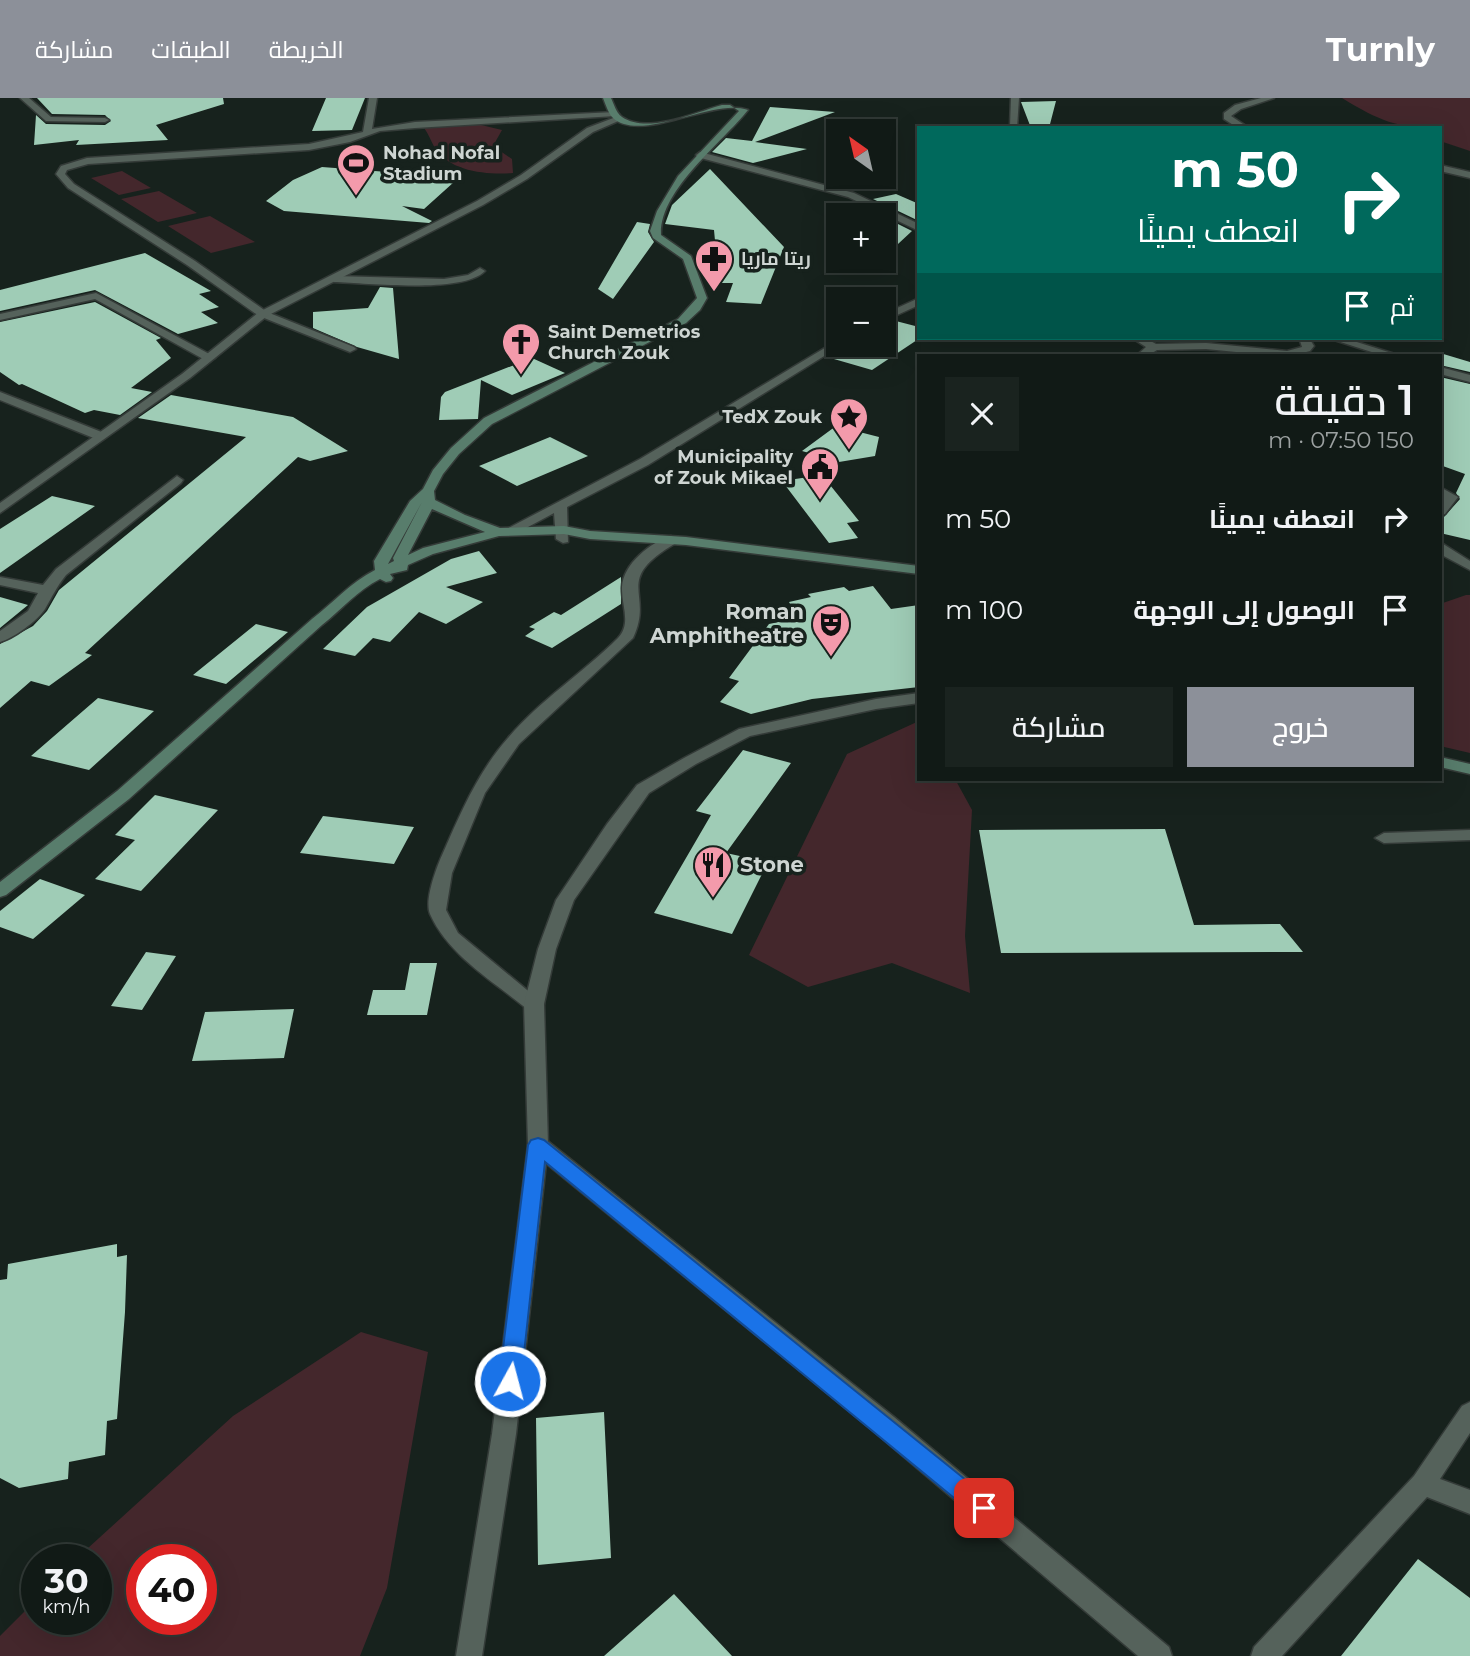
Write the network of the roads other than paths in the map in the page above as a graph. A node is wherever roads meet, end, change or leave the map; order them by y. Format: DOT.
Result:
graph roads {
  1 [pos="24,98"];
  2 [pos="373,98"];
  3 [pos="607,98"];
  4 [pos="1015,98"];
  5 [pos="1270,98"];
  6 [pos="617,117"];
  7 [pos="105,120"];
  8 [pos="1014,126"];
  9 [pos="1241,126"];
  10 [pos="367,132"];
  11 [pos="699,155"];
  12 [pos="1442,168"];
  13 [pos="1470,175"];
  14 [pos="917,227"];
  15 [pos="480,271"];
  16 [pos="334,279"];
  17 [pos="917,303"];
  18 [pos="896,313"];
  19 [pos="263,314"];
  20 [pos="0,317"];
  21 [pos="1141,340"];
  22 [pos="1305,340"];
  23 [pos="1340,340"];
  24 [pos="1154,347"];
  25 [pos="350,349"];
  26 [pos="826,350"];
  27 [pos="1144,354"];
  28 [pos="1287,354"];
  29 [pos="1287,354"];
  30 [pos="1389,354"];
  31 [pos="209,358"];
  32 [pos="1442,371"];
  33 [pos="1470,380"];
  34 [pos="0,396"];
  35 [pos="100,436"];
  36 [pos="177,480"];
  37 [pos="1442,492"];
  38 [pos="429,497"];
  39 [pos="560,508"];
  40 [pos="0,509"];
  41 [pos="1442,510"];
  42 [pos="504,531"];
  43 [pos="564,535"];
  44 [pos="671,540"];
  45 [pos="1442,548"];
  46 [pos="1470,566"];
  47 [pos="403,568"];
  48 [pos="917,570"];
  49 [pos="385,577"];
  50 [pos="0,581"];
  51 [pos="46,590"];
  52 [pos="0,638"];
  53 [pos="917,698"];
  54 [pos="1442,762"];
  55 [pos="1470,768"];
  56 [pos="1470,835"];
  57 [pos="1384,838"];
  58 [pos="0,891"];
  59 [pos="534,1004"];
  60 [pos="538,1145"];
  61 [pos="1470,1413"];
  62 [pos="1423,1484"];
  63 [pos="1470,1502"];
  64 [pos="469,1656"];
  65 [pos="1159,1656"];
  66 [pos="1264,1656"];
  1 -- 7 [label="street"];
  2 -- 10 [label="street"];
  3 -- 6 [label="main road"];
  4 -- 8 [label="street"];
  5 -- 9 [label="street"];
  6 -- 10 [label="street"];
  6 -- 11 [label="main road"];
  6 -- 16 [label="street"];
  10 -- 19 [label="street"];
  11 -- 14 [label="street"];
  11 -- 38 [label="main road"];
  12 -- 13 [label="street"];
  15 -- 16 [label="street"];
  16 -- 19 [label="street"];
  17 -- 18 [label="street"];
  19 -- 25 [label="street"];
  19 -- 31 [label="street"];
  20 -- 31 [label="street"];
  21 -- 24 [label="street"];
  22 -- 29 [label="street"];
  23 -- 30 [label="street"];
  24 -- 27 [label="street"];
  24 -- 28 [label="street"];
  26 -- 39 [label="street"];
  31 -- 35 [label="street"];
  32 -- 33 [label="street"];
  34 -- 35 [label="street"];
  35 -- 40 [label="street"];
  36 -- 51 [label="street"];
  37 -- 41 [label="street"];
  38 -- 42 [label="main road"];
  38 -- 47 [label="main road"];
  38 -- 49 [label="main road"];
  39 -- 42 [label="street"];
  39 -- 43 [label="street"];
  42 -- 43 [label="main road"];
  42 -- 47 [label="main road"];
  43 -- 44 [label="main road"];
  43 -- 47 [label="main road"];
  44 -- 48 [label="main road"];
  44 -- 59 [label="street"];
  45 -- 46 [label="street"];
  47 -- 49 [label="main road"];
  49 -- 58 [label="main road"];
  50 -- 51 [label="street"];
  51 -- 52 [label="street"];
  53 -- 59 [label="street"];
  54 -- 55 [label="main road"];
  56 -- 57 [label="street"];
  59 -- 60 [label="street"];
  60 -- 64 [label="street"];
  60 -- 65 [label="street"];
  61 -- 62 [label="street"];
  62 -- 63 [label="street"];
  62 -- 66 [label="street"];
}
